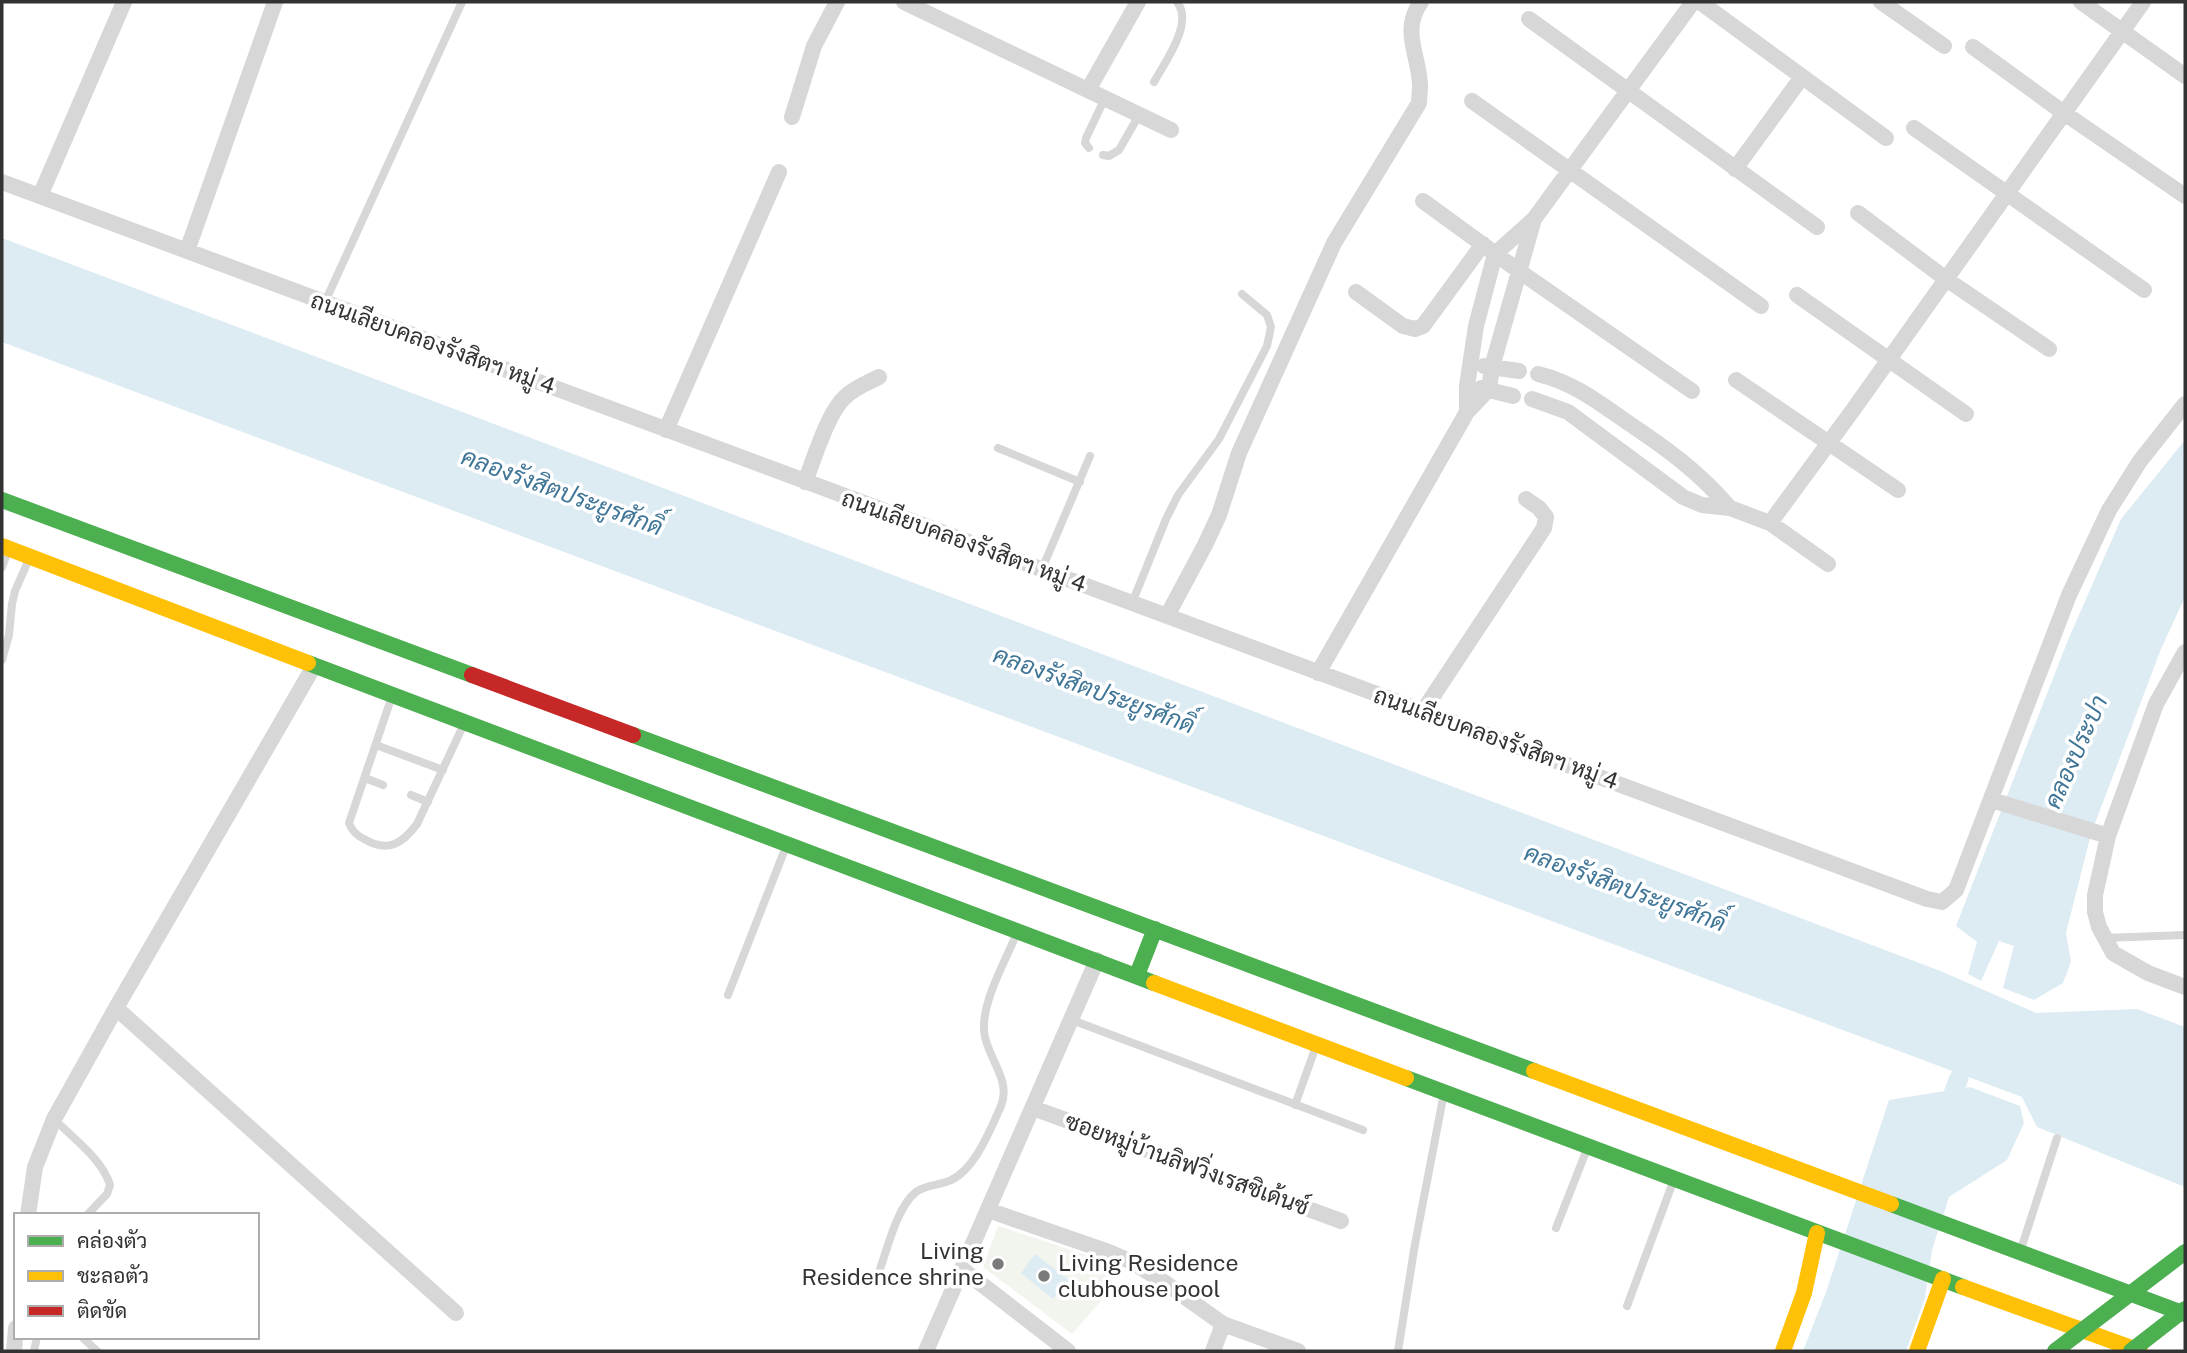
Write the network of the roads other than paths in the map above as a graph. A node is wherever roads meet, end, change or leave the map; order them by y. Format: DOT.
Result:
graph roads {
  1 [pos="124,2"];
  2 [pos="275,2"];
  3 [pos="462,2"];
  4 [pos="837,2"];
  5 [pos="904,2"];
  6 [pos="1138,2"];
  7 [pos="1178,2"];
  8 [pos="1421,2"];
  9 [pos="1693,2"];
  10 [pos="1700,2"];
  11 [pos="1881,2"];
  12 [pos="2081,2"];
  13 [pos="2143,2"];
  14 [pos="1530,19"];
  15 [pos="2122,32"];
  16 [pos="1944,46"];
  17 [pos="1973,47"];
  18 [pos="2185,76"];
  19 [pos="1802,77"];
  20 [pos="1154,82"];
  21 [pos="1088,90"];
  22 [pos="1628,92"];
  23 [pos="1105,98"];
  24 [pos="1472,101"];
  25 [pos="2064,113"];
  26 [pos="1139,114"];
  27 [pos="792,117"];
  28 [pos="1914,128"];
  29 [pos="1171,130"];
  30 [pos="1886,138"];
  31 [pos="1089,148"];
  32 [pos="1103,155"];
  33 [pos="1735,169"];
  34 [pos="1570,171"];
  35 [pos="779,172"];
  36 [pos="2,182"];
  37 [pos="2006,194"];
  38 [pos="40,196"];
  39 [pos="2185,197"];
  40 [pos="1423,201"];
  41 [pos="1858,213"];
  42 [pos="1534,219"];
  43 [pos="1817,227"];
  44 [pos="1489,249"];
  45 [pos="187,251"];
  46 [pos="1519,271"];
  47 [pos="1946,279"];
  48 [pos="2144,290"];
  49 [pos="1356,292"];
  50 [pos="1242,293"];
  51 [pos="1797,295"];
  52 [pos="325,302"];
  53 [pos="1762,306"];
  54 [pos="2049,349"];
  55 [pos="1888,360"];
  56 [pos="1471,364"];
  57 [pos="1492,367"];
  58 [pos="1519,371"];
  59 [pos="1538,374"];
  60 [pos="879,377"];
  61 [pos="1736,380"];
  62 [pos="1466,386"];
  63 [pos="1489,389"];
  64 [pos="1692,391"];
  65 [pos="1513,396"];
  66 [pos="1532,399"];
  67 [pos="2185,404"];
  68 [pos="1467,412"];
  69 [pos="1966,414"];
  70 [pos="666,430"];
  71 [pos="1829,442"];
  72 [pos="998,448"];
  73 [pos="1090,456"];
  74 [pos="805,482"];
  75 [pos="1080,482"];
  76 [pos="1898,490"];
  77 [pos="1526,499"];
  78 [pos="2,500"];
  79 [pos="1730,508"];
  80 [pos="1770,523"];
  81 [pos="5,547"];
  82 [pos="30,556"];
  83 [pos="1828,564"];
  84 [pos="2,567"];
  85 [pos="1042,569"];
  86 [pos="1132,603"];
  87 [pos="1167,616"];
  88 [pos="2185,652"];
  89 [pos="2,660"];
  90 [pos="314,666"];
  91 [pos="1318,673"];
  92 [pos="392,696"];
  93 [pos="1423,711"];
  94 [pos="465,723"];
  95 [pos="376,745"];
  96 [pos="443,770"];
  97 [pos="365,778"];
  98 [pos="383,785"];
  99 [pos="411,795"];
  100 [pos="428,802"];
  101 [pos="1996,802"];
  102 [pos="2102,834"];
  103 [pos="787,843"];
  104 [pos="1155,929"];
  105 [pos="1018,931"];
  106 [pos="2185,935"];
  107 [pos="2104,938"];
  108 [pos="1097,960"];
  109 [pos="1137,975"];
  110 [pos="2185,987"];
  111 [pos="728,995"];
  112 [pos="116,1008"];
  113 [pos="1072,1020"];
  114 [pos="1317,1044"];
  115 [pos="1444,1091"];
  116 [pos="1295,1105"];
  117 [pos="1033,1108"];
  118 [pos="54,1119"];
  119 [pos="1363,1130"];
  120 [pos="2057,1138"];
  121 [pos="1588,1146"];
  122 [pos="1674,1179"];
  123 [pos="988,1210"];
  124 [pos="28,1213"];
  125 [pos="89,1213"];
  126 [pos="1341,1221"];
  127 [pos="1556,1228"];
  128 [pos="1823,1235"];
  129 [pos="2020,1252"];
  130 [pos="2185,1252"];
  131 [pos="880,1269"];
  132 [pos="962,1269"];
  133 [pos="1943,1279"];
  134 [pos="1627,1306"];
  135 [pos="2185,1312"];
  136 [pos="456,1313"];
  137 [pos="1223,1324"];
  138 [pos="84,1339"];
  139 [pos="97,1351"];
  140 [pos="926,1351"];
  141 [pos="1068,1351"];
  142 [pos="1213,1351"];
  143 [pos="1298,1351"];
  144 [pos="1398,1351"];
  145 [pos="1783,1351"];
  146 [pos="1917,1351"];
  147 [pos="2055,1351"];
  148 [pos="2131,1351"];
  149 [pos="2140,1351"];
  1 -- 38 [label="street"];
  2 -- 45 [label="street"];
  3 -- 52 [label="lane"];
  4 -- 27 [label="street"];
  5 -- 21 [label="street"];
  6 -- 21 [label="street"];
  7 -- 20 [label="lane"];
  8 -- 87 [label="street"];
  9 -- 22 [label="street"];
  10 -- 19 [label="street"];
  11 -- 16 [label="street"];
  12 -- 15 [label="street"];
  13 -- 15 [label="street"];
  14 -- 22 [label="street"];
  15 -- 18 [label="street"];
  15 -- 25 [label="street"];
  17 -- 25 [label="street"];
  19 -- 30 [label="street"];
  19 -- 33 [label="street"];
  21 -- 23 [label="street"];
  22 -- 33 [label="street"];
  22 -- 34 [label="street"];
  23 -- 26 [label="street"];
  23 -- 31 [label="lane"];
  24 -- 34 [label="street"];
  25 -- 37 [label="street"];
  25 -- 39 [label="street"];
  26 -- 29 [label="street"];
  26 -- 32 [label="lane"];
  28 -- 37 [label="street"];
  33 -- 43 [label="street"];
  34 -- 42 [label="street"];
  34 -- 53 [label="street"];
  35 -- 70 [label="street"];
  36 -- 38 [label="street, ถนนเลียบคลองรังสิตฯ หมู่ 4"];
  37 -- 47 [label="street"];
  37 -- 48 [label="street"];
  38 -- 45 [label="street, ถนนเลียบคลองรังสิตฯ หมู่ 4"];
  40 -- 44 [label="street"];
  41 -- 47 [label="street"];
  42 -- 44 [label="street"];
  42 -- 46 [label="street"];
  44 -- 46 [label="street"];
  44 -- 49 [label="street"];
  44 -- 56 [label="street"];
  45 -- 52 [label="street, ถนนเลียบคลองรังสิตฯ หมู่ 4"];
  46 -- 57 [label="street"];
  46 -- 64 [label="street"];
  47 -- 54 [label="street"];
  47 -- 55 [label="street"];
  50 -- 86 [label="lane"];
  51 -- 55 [label="street"];
  52 -- 70 [label="street, ถนนเลียบคลองรังสิตฯ หมู่ 4"];
  55 -- 69 [label="street"];
  55 -- 71 [label="street"];
  56 -- 57 [label="street"];
  56 -- 62 [label="street"];
  57 -- 58 [label="street"];
  57 -- 63 [label="street"];
  59 -- 79 [label="street"];
  60 -- 74 [label="street"];
  61 -- 71 [label="street"];
  62 -- 63 [label="street"];
  62 -- 68 [label="street"];
  63 -- 65 [label="street"];
  63 -- 68 [label="street"];
  66 -- 79 [label="street"];
  67 -- 101 [label="street"];
  68 -- 91 [label="street"];
  70 -- 74 [label="street, ถนนเลียบคลองรังสิตฯ หมู่ 4"];
  71 -- 76 [label="street"];
  71 -- 80 [label="street"];
  72 -- 75 [label="lane"];
  73 -- 75 [label="lane"];
  74 -- 85 [label="street, ถนนเลียบคลองรังสิตฯ หมู่ 4"];
  75 -- 85 [label="lane"];
  77 -- 93 [label="street"];
  78 -- 104 [label="main road"];
  79 -- 80 [label="street"];
  80 -- 83 [label="street"];
  81 -- 82 [label="main road"];
  81 -- 84 [label="lane"];
  82 -- 89 [label="lane"];
  82 -- 90 [label="main road"];
  85 -- 86 [label="street, ถนนเลียบคลองรังสิตฯ หมู่ 4"];
  86 -- 87 [label="street, ถนนเลียบคลองรังสิตฯ หมู่ 4"];
  87 -- 91 [label="street, ถนนเลียบคลองรังสิตฯ หมู่ 4"];
  88 -- 102 [label="street"];
  90 -- 92 [label="main road"];
  90 -- 112 [label="street"];
  91 -- 93 [label="street, ถนนเลียบคลองรังสิตฯ หมู่ 4"];
  92 -- 94 [label="main road"];
  92 -- 95 [label="lane"];
  93 -- 101 [label="street, ถนนเลียบคลองรังสิตฯ หมู่ 4"];
  94 -- 96 [label="lane"];
  94 -- 103 [label="main road"];
  95 -- 96 [label="lane"];
  95 -- 97 [label="lane"];
  96 -- 100 [label="lane"];
  97 -- 98 [label="lane"];
  97 -- 100 [label="lane"];
  99 -- 100 [label="lane"];
  101 -- 102 [label="street"];
  102 -- 107 [label="street"];
  103 -- 105 [label="main road"];
  103 -- 111 [label="lane"];
  104 -- 109 [label="main road"];
  104 -- 129 [label="main road"];
  105 -- 108 [label="main road"];
  105 -- 131 [label="lane"];
  106 -- 107 [label="lane"];
  107 -- 110 [label="street"];
  108 -- 109 [label="main road"];
  108 -- 113 [label="street, ซอยหมู่บ้านลิฟวิ่งเรสซิเด้นซ์"];
  109 -- 114 [label="main road"];
  112 -- 118 [label="street"];
  112 -- 136 [label="street"];
  113 -- 116 [label="lane"];
  113 -- 117 [label="street, ซอยหมู่บ้านลิฟวิ่งเรสซิเด้นซ์"];
  114 -- 115 [label="main road"];
  114 -- 116 [label="lane"];
  115 -- 121 [label="main road"];
  115 -- 144 [label="lane"];
  116 -- 119 [label="lane"];
  117 -- 123 [label="street, ซอยหมู่บ้านลิฟวิ่งเรสซิเด้นซ์"];
  117 -- 126 [label="street, ซอยหมู่บ้านลิฟวิ่งเรสซิเด้นซ์"];
  118 -- 124 [label="street"];
  118 -- 125 [label="lane"];
  120 -- 129 [label="lane"];
  121 -- 122 [label="main road"];
  121 -- 127 [label="lane"];
  122 -- 128 [label="main road"];
  122 -- 134 [label="lane"];
  123 -- 132 [label="street, ซอยหมู่บ้านลิฟวิ่งเรสซิเด้นซ์"];
  123 -- 137 [label="street"];
  128 -- 133 [label="main road"];
  128 -- 145 [label="main road"];
  129 -- 135 [label="main road"];
  130 -- 147 [label="main road, bridge"];
  132 -- 140 [label="street, ซอยหมู่บ้านลิฟวิ่งเรสซิเด้นซ์"];
  132 -- 141 [label="street"];
  133 -- 146 [label="main road"];
  133 -- 149 [label="main road"];
  135 -- 148 [label="main road, bridge"];
  137 -- 142 [label="street"];
  137 -- 143 [label="street"];
  138 -- 139 [label="lane"];
}
